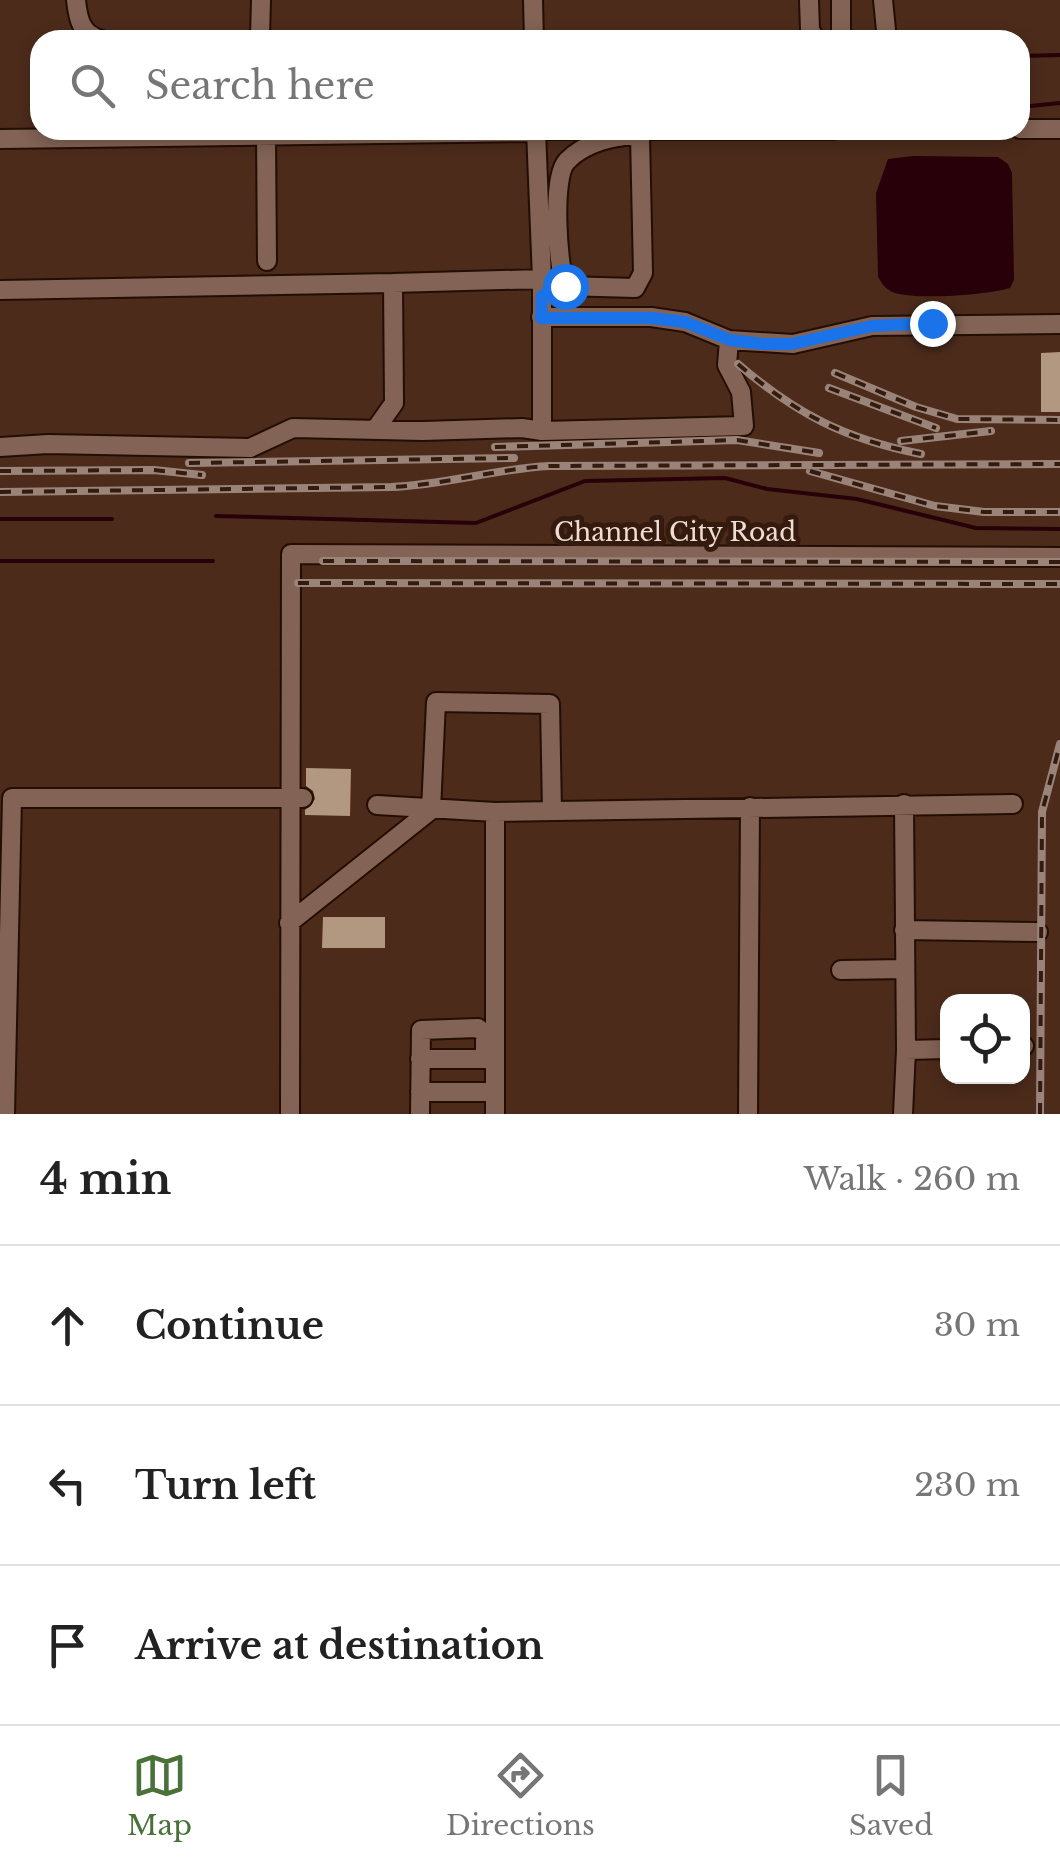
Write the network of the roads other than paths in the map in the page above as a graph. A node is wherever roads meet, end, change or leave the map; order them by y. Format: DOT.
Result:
graph roads {
  1 [pos="76,0"];
  2 [pos="261,0"];
  3 [pos="533,0"];
  4 [pos="809,0"];
  5 [pos="840,0"];
  6 [pos="883,0"];
  7 [pos="86,30"];
  8 [pos="260,30"];
  9 [pos="534,30"];
  10 [pos="810,30"];
  11 [pos="841,30"];
  12 [pos="886,30"];
  13 [pos="1030,129"];
  14 [pos="1060,129"];
  15 [pos="0,139"];
  16 [pos="30,139"];
  17 [pos="266,140"];
  18 [pos="534,140"];
  19 [pos="605,140"];
  20 [pos="640,140"];
  21 [pos="267,272"];
  22 [pos="564,282"];
  23 [pos="393,283"];
  24 [pos="542,288"];
  25 [pos="0,290"];
  26 [pos="541,318"];
  27 [pos="1060,324"];
  28 [pos="730,340"];
  29 [pos="374,430"];
  30 [pos="542,432"];
  31 [pos="0,447"];
  32 [pos="1060,557"];
  33 [pos="295,798"];
  34 [pos="904,804"];
  35 [pos="1013,804"];
  36 [pos="377,805"];
  37 [pos="750,807"];
  38 [pos="431,810"];
  39 [pos="552,811"];
  40 [pos="495,812"];
  41 [pos="289,923"];
  42 [pos="904,930"];
  43 [pos="1038,932"];
  44 [pos="905,969"];
  45 [pos="842,970"];
  46 [pos="940,1049"];
  47 [pos="906,1050"];
  48 [pos="420,1059"];
  49 [pos="485,1059"];
  50 [pos="420,1092"];
  51 [pos="485,1092"];
  52 [pos="3,1110"];
  53 [pos="290,1114"];
  54 [pos="420,1114"];
  55 [pos="484,1114"];
  56 [pos="495,1114"];
  57 [pos="748,1114"];
  58 [pos="902,1114"];
  1 -- 7 [label="lane"];
  2 -- 8 [label="lane"];
  3 -- 9 [label="lane"];
  4 -- 10 [label="lane"];
  5 -- 11 [label="lane"];
  6 -- 12 [label="lane"];
  13 -- 14 [label="lane"];
  15 -- 16 [label="lane"];
  17 -- 21 [label="lane"];
  18 -- 24 [label="lane"];
  19 -- 22 [label="lane"];
  20 -- 22 [label="lane"];
  21 -- 23 [label="lane"];
  21 -- 25 [label="lane"];
  22 -- 24 [label="lane"];
  23 -- 24 [label="lane"];
  23 -- 29 [label="lane"];
  24 -- 26 [label="lane"];
  26 -- 28 [label="lane"];
  26 -- 30 [label="lane"];
  27 -- 28 [label="lane"];
  28 -- 30 [label="lane"];
  29 -- 30 [label="lane"];
  29 -- 31 [label="lane"];
  32 -- 33 [label="lane, Channel City Road"];
  33 -- 41 [label="lane"];
  33 -- 52 [label="lane"];
  34 -- 35 [label="lane"];
  34 -- 37 [label="lane"];
  34 -- 42 [label="lane"];
  36 -- 38 [label="lane"];
  37 -- 39 [label="lane"];
  37 -- 57 [label="lane"];
  38 -- 39 [label="lane"];
  38 -- 40 [label="lane"];
  38 -- 41 [label="lane"];
  39 -- 40 [label="lane"];
  40 -- 56 [label="lane"];
  41 -- 53 [label="lane"];
  42 -- 43 [label="lane"];
  42 -- 44 [label="lane"];
  44 -- 45 [label="lane"];
  44 -- 47 [label="lane"];
  46 -- 47 [label="lane"];
  47 -- 58 [label="lane"];
  48 -- 49 [label="lane"];
  48 -- 49 [label="lane"];
  48 -- 50 [label="lane"];
  49 -- 51 [label="lane"];
  50 -- 51 [label="lane"];
  50 -- 54 [label="lane"];
  51 -- 55 [label="lane"];
}
